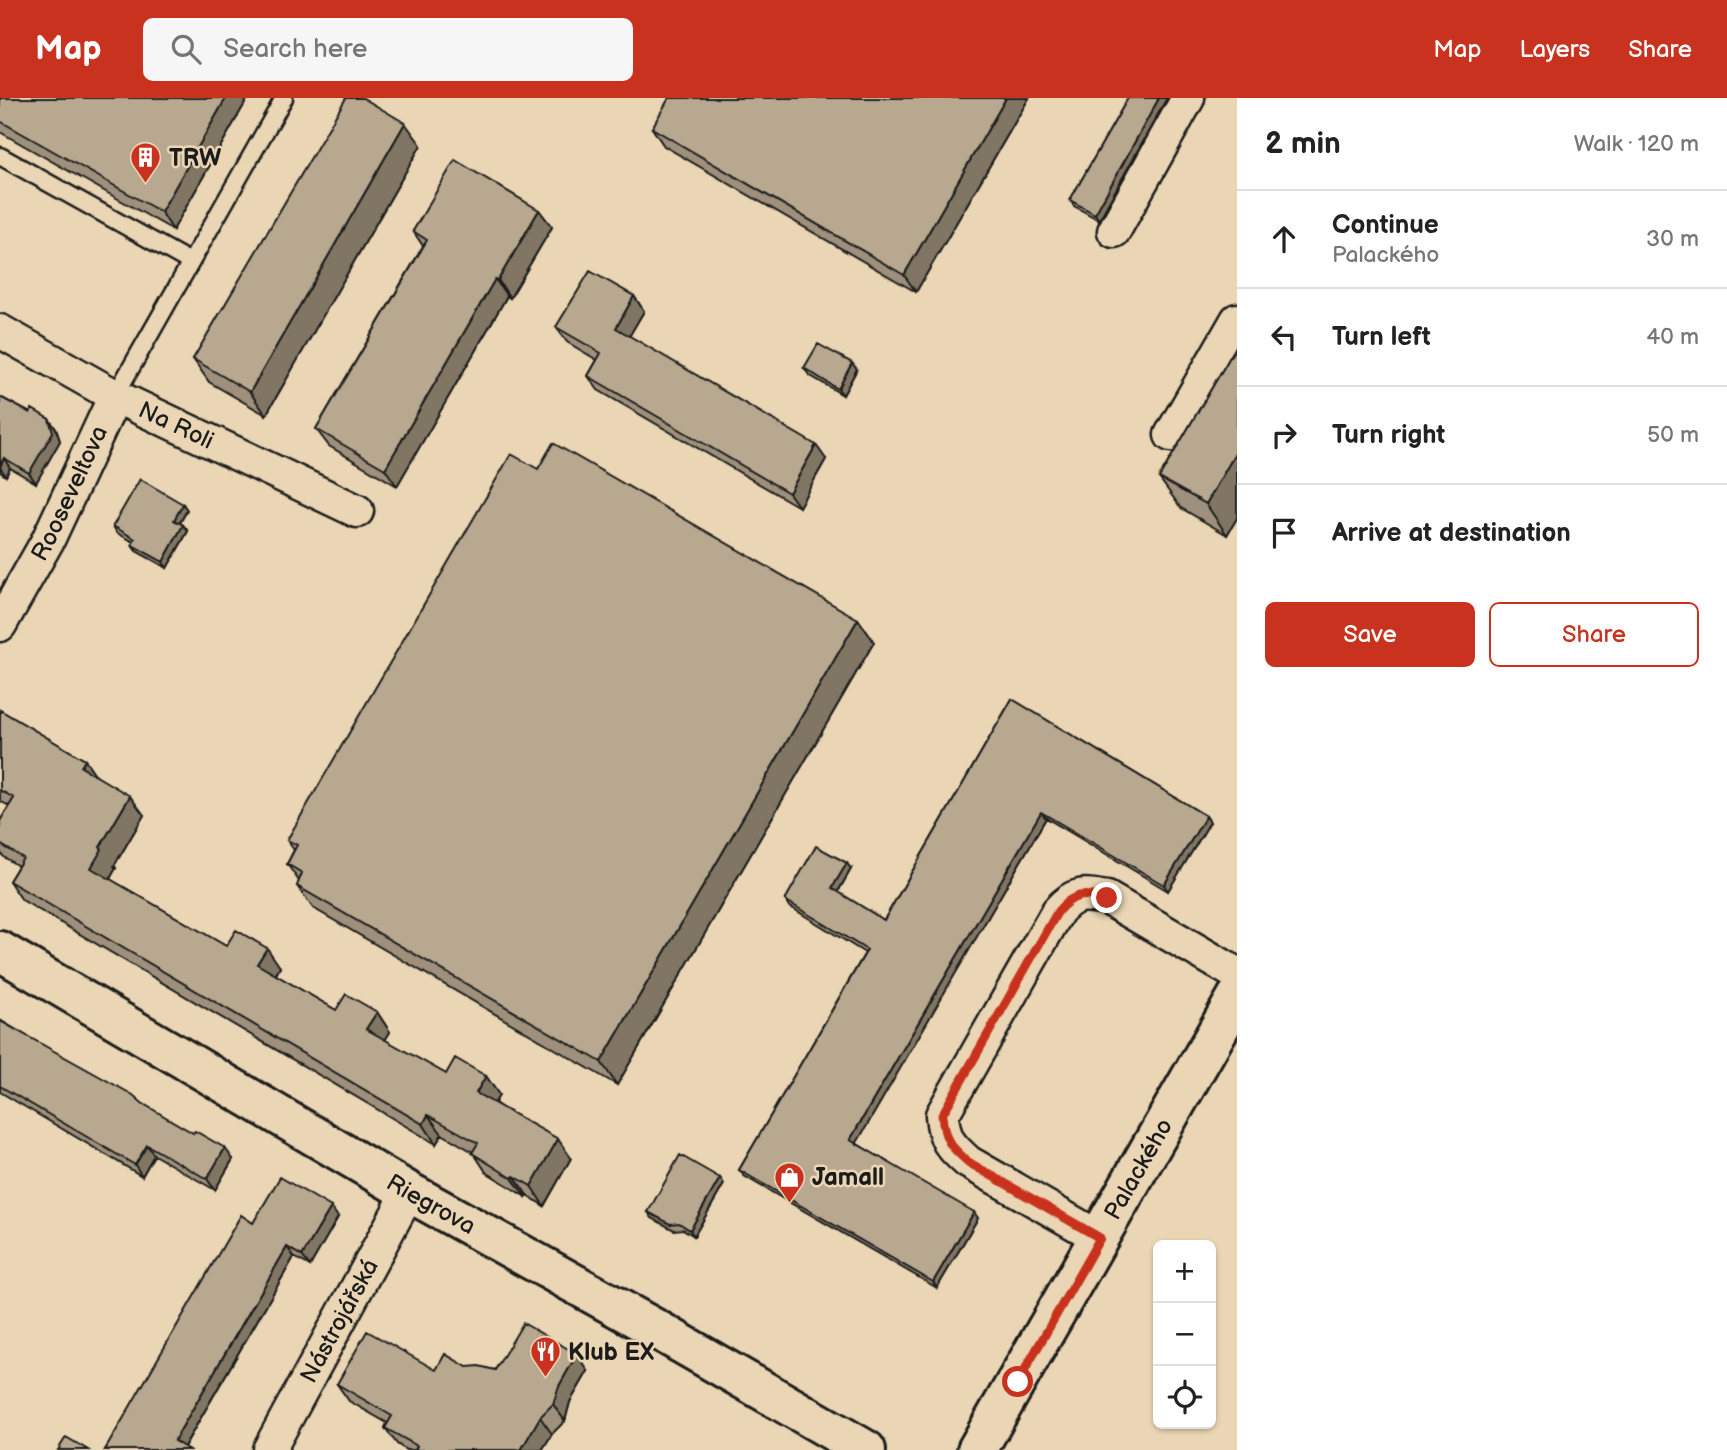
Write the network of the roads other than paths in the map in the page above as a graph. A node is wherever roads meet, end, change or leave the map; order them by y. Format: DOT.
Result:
graph roads {
  1 [pos="284,98"];
  2 [pos="1188,98"];
  3 [pos="0,156"];
  4 [pos="1114,231"];
  5 [pos="190,262"];
  6 [pos="1237,320"];
  7 [pos="0,331"];
  8 [pos="115,396"];
  9 [pos="1171,435"];
  10 [pos="356,511"];
  11 [pos="0,625"];
  12 [pos="0,951"];
  13 [pos="1237,974"];
  14 [pos="1237,997"];
  15 [pos="409,1192"];
  16 [pos="1100,1238"];
  17 [pos="269,1450"];
  18 [pos="866,1450"];
  19 [pos="977,1450"];
  1 -- 5 [label="lane"];
  2 -- 4 [label="street"];
  3 -- 5 [label="lane"];
  5 -- 8 [label="lane"];
  6 -- 9 [label="street"];
  7 -- 8 [label="street, Na Roli"];
  8 -- 10 [label="street, Na Roli"];
  8 -- 11 [label="street, Rooseveltova"];
  12 -- 15 [label="street, Riegrova"];
  13 -- 16 [label="street"];
  14 -- 16 [label="street, Palackého"];
  15 -- 17 [label="street, Nástrojářská"];
  15 -- 18 [label="street, Riegrova"];
  16 -- 19 [label="street, Palackého"];
}
